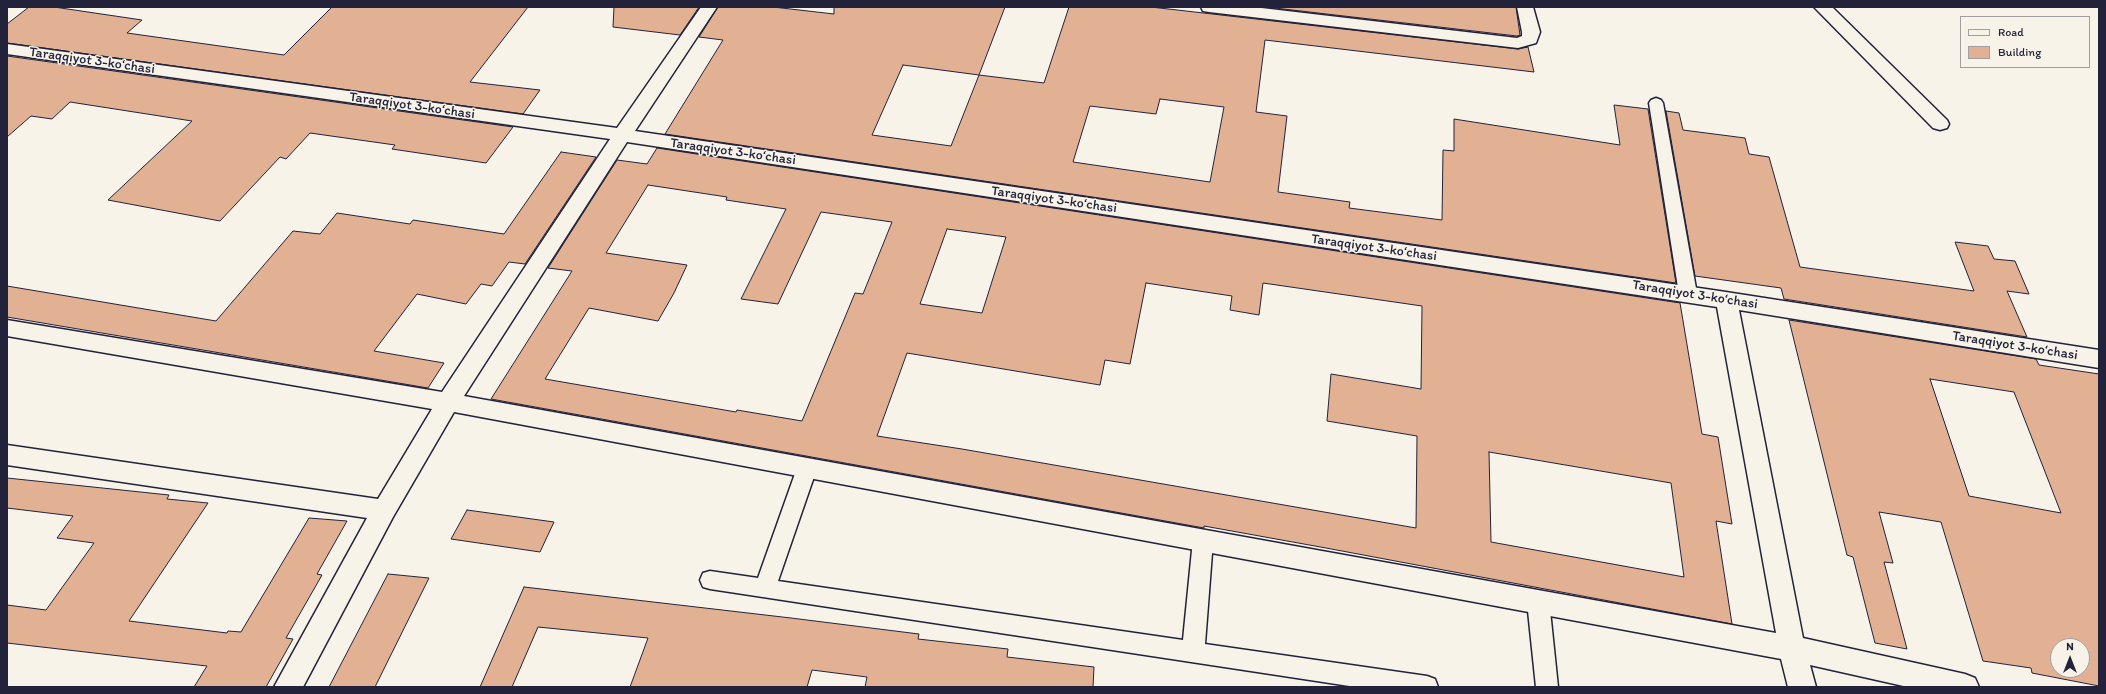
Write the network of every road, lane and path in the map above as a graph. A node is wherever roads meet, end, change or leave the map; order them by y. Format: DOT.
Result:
graph roads {
  1 [pos="709,7"];
  2 [pos="1209,7"];
  3 [pos="1525,7"];
  4 [pos="1822,7"];
  5 [pos="7,49"];
  6 [pos="1656,103"];
  7 [pos="1940,124"];
  8 [pos="622,135"];
  9 [pos="1688,294"];
  10 [pos="1726,300"];
  11 [pos="7,328"];
  12 [pos="2099,359"];
  13 [pos="448,402"];
  14 [pos="7,455"];
  15 [pos="807,468"];
  16 [pos="384,510"];
  17 [pos="1202,540"];
  18 [pos="710,580"];
  19 [pos="765,588"];
  20 [pos="1538,601"];
  21 [pos="1792,648"];
  22 [pos="1193,652"];
  23 [pos="1547,686"];
  24 [pos="288,687"];
  25 [pos="1428,687"];
  26 [pos="1802,687"];
  27 [pos="1965,687"];
  1 -- 8 [label="street"];
  2 -- 3 [label="street"];
  4 -- 7 [label="street"];
  5 -- 8 [label="street, Taraqqiyot 3-koʻchasi"];
  6 -- 9 [label="lane"];
  8 -- 9 [label="street, Taraqqiyot 3-koʻchasi"];
  8 -- 13 [label="street"];
  9 -- 10 [label="street, Taraqqiyot 3-koʻchasi"];
  10 -- 12 [label="street, Taraqqiyot 3-koʻchasi"];
  10 -- 21 [label="street"];
  11 -- 13 [label="street"];
  13 -- 15 [label="street"];
  13 -- 16 [label="street"];
  14 -- 16 [label="street"];
  15 -- 17 [label="street"];
  15 -- 19 [label="lane"];
  16 -- 24 [label="street"];
  17 -- 20 [label="street"];
  17 -- 22 [label="lane"];
  18 -- 19 [label="lane"];
  19 -- 22 [label="lane"];
  20 -- 21 [label="street"];
  20 -- 23 [label="lane"];
  21 -- 26 [label="street"];
  21 -- 27 [label="street"];
  22 -- 25 [label="lane"];
}
